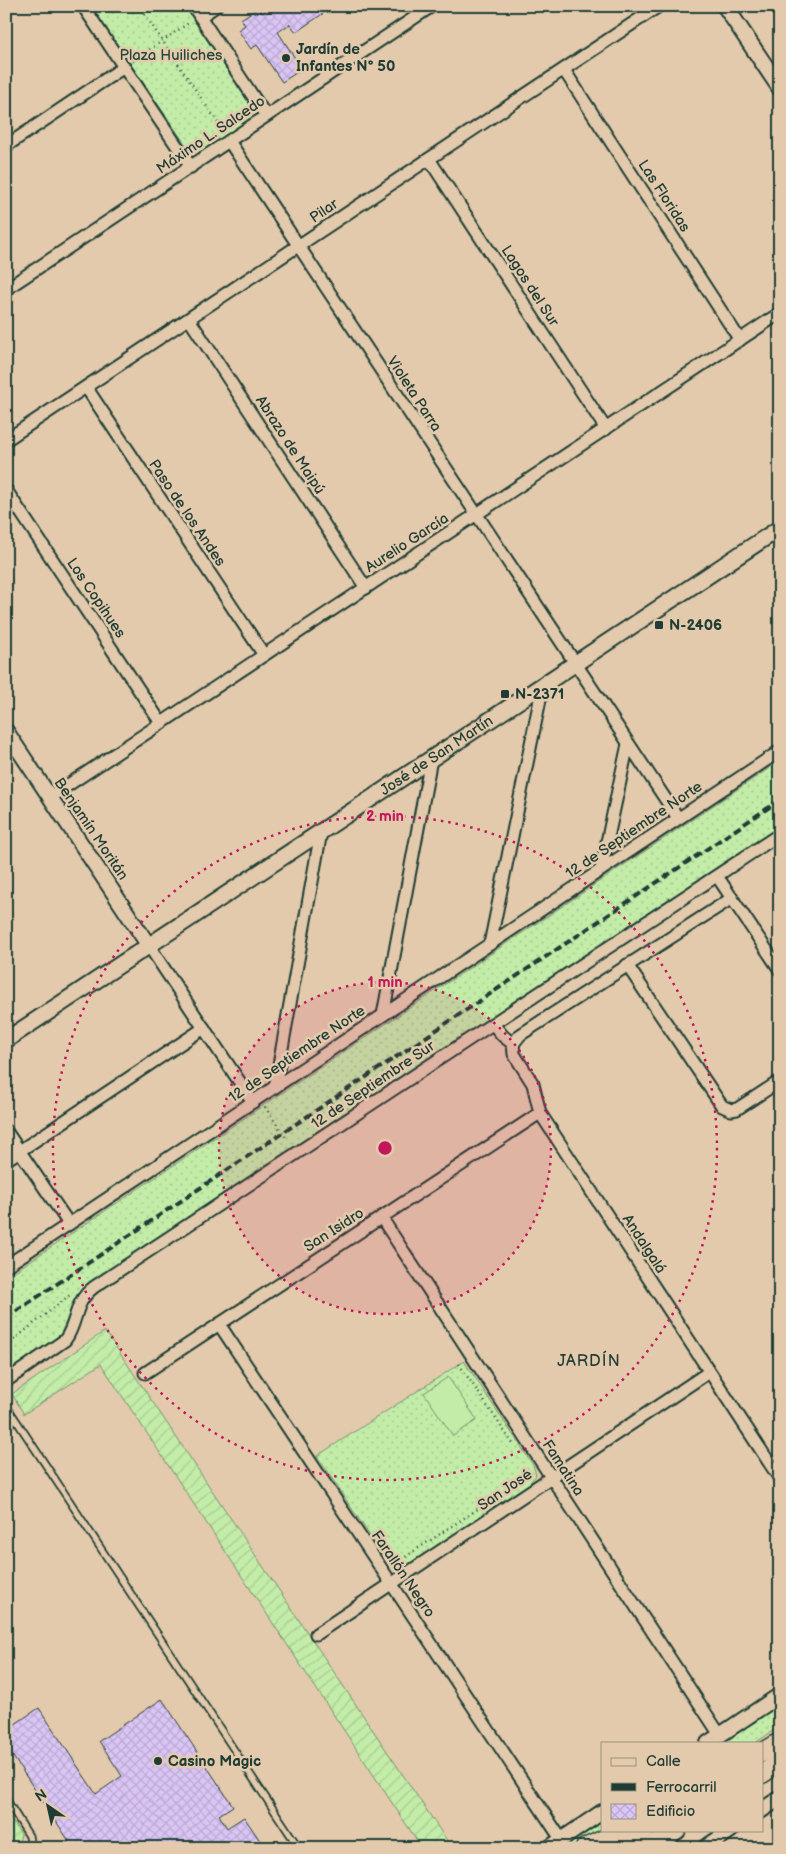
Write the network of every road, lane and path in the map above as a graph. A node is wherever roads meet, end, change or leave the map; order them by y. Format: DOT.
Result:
graph roads {
  1 [pos="83,6"];
  2 [pos="139,6"];
  3 [pos="193,6"];
  4 [pos="216,6"];
  5 [pos="432,6"];
  6 [pos="659,6"];
  7 [pos="726,6"];
  8 [pos="196,19"];
  9 [pos="162,40"];
  10 [pos="124,67"];
  11 [pos="137,70"];
  12 [pos="564,70"];
  13 [pos="780,88"];
  14 [pos="266,116"];
  15 [pos="231,128"];
  16 [pos="224,137"];
  17 [pos="6,146"];
  18 [pos="429,159"];
  19 [pos="191,166"];
  20 [pos="298,246"];
  21 [pos="6,289"];
  22 [pos="780,314"];
  23 [pos="188,319"];
  24 [pos="740,340"];
  25 [pos="86,387"];
  26 [pos="606,429"];
  27 [pos="6,440"];
  28 [pos="6,490"];
  29 [pos="476,515"];
  30 [pos="780,528"];
  31 [pos="366,588"];
  32 [pos="264,656"];
  33 [pos="574,664"];
  34 [pos="543,685"];
  35 [pos="162,723"];
  36 [pos="8,737"];
  37 [pos="628,744"];
  38 [pos="780,751"];
  39 [pos="431,759"];
  40 [pos="50,797"];
  41 [pos="678,818"];
  42 [pos="321,832"];
  43 [pos="780,834"];
  44 [pos="601,870"];
  45 [pos="717,876"];
  46 [pos="732,898"];
  47 [pos="490,944"];
  48 [pos="149,946"];
  49 [pos="627,966"];
  50 [pos="780,970"];
  51 [pos="383,1015"];
  52 [pos="493,1024"];
  53 [pos="204,1028"];
  54 [pos="6,1040"];
  55 [pos="513,1044"];
  56 [pos="780,1081"];
  57 [pos="275,1087"];
  58 [pos="253,1102"];
  59 [pos="540,1113"];
  60 [pos="6,1131"];
  61 [pos="287,1139"];
  62 [pos="20,1151"];
  63 [pos="6,1160"];
  64 [pos="382,1217"];
  65 [pos="69,1224"];
  66 [pos="6,1266"];
  67 [pos="219,1324"];
  68 [pos="459,1364"];
  69 [pos="710,1372"];
  70 [pos="145,1373"];
  71 [pos="6,1381"];
  72 [pos="6,1405"];
  73 [pos="517,1450"];
  74 [pos="552,1477"];
  75 [pos="780,1479"];
  76 [pos="508,1489"];
  77 [pos="391,1566"];
  78 [pos="392,1584"];
  79 [pos="316,1634"];
  80 [pos="780,1695"];
  81 [pos="720,1734"];
  82 [pos="709,1742"];
  83 [pos="780,1742"];
  84 [pos="764,1752"];
  85 [pos="780,1762"];
  86 [pos="764,1773"];
  87 [pos="780,1798"];
  88 [pos="6,1800"];
  89 [pos="764,1809"];
  90 [pos="601,1813"];
  91 [pos="619,1832"];
  92 [pos="643,1832"];
  93 [pos="674,1832"];
  94 [pos="729,1832"];
  95 [pos="562,1839"];
  96 [pos="26,1848"];
  97 [pos="299,1848"];
  98 [pos="549,1848"];
  99 [pos="585,1848"];
  100 [pos="620,1848"];
  101 [pos="651,1848"];
  102 [pos="705,1848"];
  1 -- 10 [label="street"];
  2 -- 9 [label="path"];
  3 -- 8 [label="street"];
  4 -- 8 [label="street"];
  5 -- 14 [label="street, Máximo L. Salcedo"];
  6 -- 12 [label="street, Pilar"];
  7 -- 13 [label="main road"];
  8 -- 9 [label="path"];
  8 -- 14 [label="street"];
  9 -- 11 [label="path"];
  9 -- 16 [label="path"];
  10 -- 17 [label="street"];
  10 -- 19 [label="street"];
  12 -- 18 [label="street, Pilar"];
  12 -- 24 [label="street, Las Floridas"];
  14 -- 16 [label="street, Máximo L. Salcedo"];
  15 -- 16 [label="path"];
  16 -- 19 [label="street, Máximo L. Salcedo"];
  16 -- 20 [label="street, Violeta Parra"];
  18 -- 20 [label="street, Pilar"];
  18 -- 26 [label="street, Lagos del Sur"];
  19 -- 21 [label="street, Máximo L. Salcedo"];
  20 -- 23 [label="street, Pilar"];
  20 -- 29 [label="street, Violeta Parra"];
  22 -- 24 [label="street, Aurelio García"];
  23 -- 25 [label="street, Pilar"];
  23 -- 31 [label="street, Abrazo de Maipú"];
  24 -- 26 [label="street, Aurelio García"];
  25 -- 27 [label="street, Pilar"];
  25 -- 32 [label="street, Paso de los Andes"];
  26 -- 29 [label="street, Aurelio García"];
  28 -- 35 [label="street, Los Copihues"];
  29 -- 31 [label="street, Aurelio García"];
  29 -- 33 [label="street, Violeta Parra"];
  30 -- 33 [label="main road, José de San Martín"];
  31 -- 32 [label="street, Aurelio García"];
  32 -- 35 [label="street, Aurelio García"];
  33 -- 34 [label="main road, José de San Martín"];
  33 -- 37 [label="street, Violeta Parra"];
  34 -- 39 [label="main road, José de San Martín"];
  34 -- 47 [label="street"];
  35 -- 40 [label="street, Aurelio García"];
  36 -- 40 [label="street, Benjamín Moritán"];
  37 -- 41 [label="street, Violeta Parra"];
  37 -- 44 [label="street"];
  38 -- 41 [label="street, 12 de Septiembre Norte"];
  39 -- 42 [label="main road, José de San Martín"];
  39 -- 51 [label="street"];
  40 -- 48 [label="street, Benjamín Moritán"];
  41 -- 44 [label="street, 12 de Septiembre Norte"];
  42 -- 48 [label="main road, José de San Martín"];
  42 -- 57 [label="street"];
  43 -- 45 [label="street, 12 de Septiembre Sur"];
  44 -- 47 [label="street, 12 de Septiembre Norte"];
  45 -- 46 [label="street"];
  45 -- 52 [label="street, 12 de Septiembre Sur"];
  46 -- 49 [label="street"];
  46 -- 50 [label="street"];
  47 -- 51 [label="street, 12 de Septiembre Norte"];
  48 -- 53 [label="street"];
  48 -- 54 [label="main road, José de San Martín"];
  49 -- 55 [label="street"];
  49 -- 56 [label="street"];
  51 -- 57 [label="street, 12 de Septiembre Norte"];
  52 -- 55 [label="street, Andalgalá"];
  52 -- 71 [label="street, 12 de Septiembre Sur"];
  53 -- 58 [label="street"];
  53 -- 62 [label="street"];
  55 -- 59 [label="street, Andalgalá"];
  57 -- 58 [label="street, 12 de Septiembre Norte"];
  58 -- 61 [label="path"];
  58 -- 65 [label="street, 12 de Septiembre Norte"];
  59 -- 64 [label="street, San Isidro"];
  59 -- 69 [label="street, Andalgalá"];
  60 -- 62 [label="street"];
  62 -- 63 [label="street"];
  62 -- 65 [label="street"];
  64 -- 67 [label="street, San Isidro"];
  64 -- 74 [label="street, Famatina"];
  65 -- 66 [label="street, 12 de Septiembre Norte"];
  67 -- 70 [label="street, San Isidro"];
  67 -- 78 [label="street, Farallón Negro"];
  68 -- 73 [label="path"];
  69 -- 74 [label="street, San José"];
  69 -- 75 [label="street, Andalgalá"];
  72 -- 97 [label="lane"];
  74 -- 78 [label="street, San José"];
  74 -- 81 [label="street, Famatina"];
  76 -- 77 [label="path"];
  78 -- 79 [label="street, San José"];
  78 -- 95 [label="street, Farallón Negro"];
  80 -- 81 [label="street"];
  81 -- 82 [label="street"];
  83 -- 84 [label="highway"];
  85 -- 86 [label="highway"];
  87 -- 89 [label="street"];
  88 -- 96 [label="lane"];
  90 -- 95 [label="street"];
  91 -- 99 [label="highway"];
  92 -- 100 [label="highway"];
  93 -- 101 [label="highway"];
  94 -- 102 [label="street"];
  95 -- 98 [label="street"];
}
